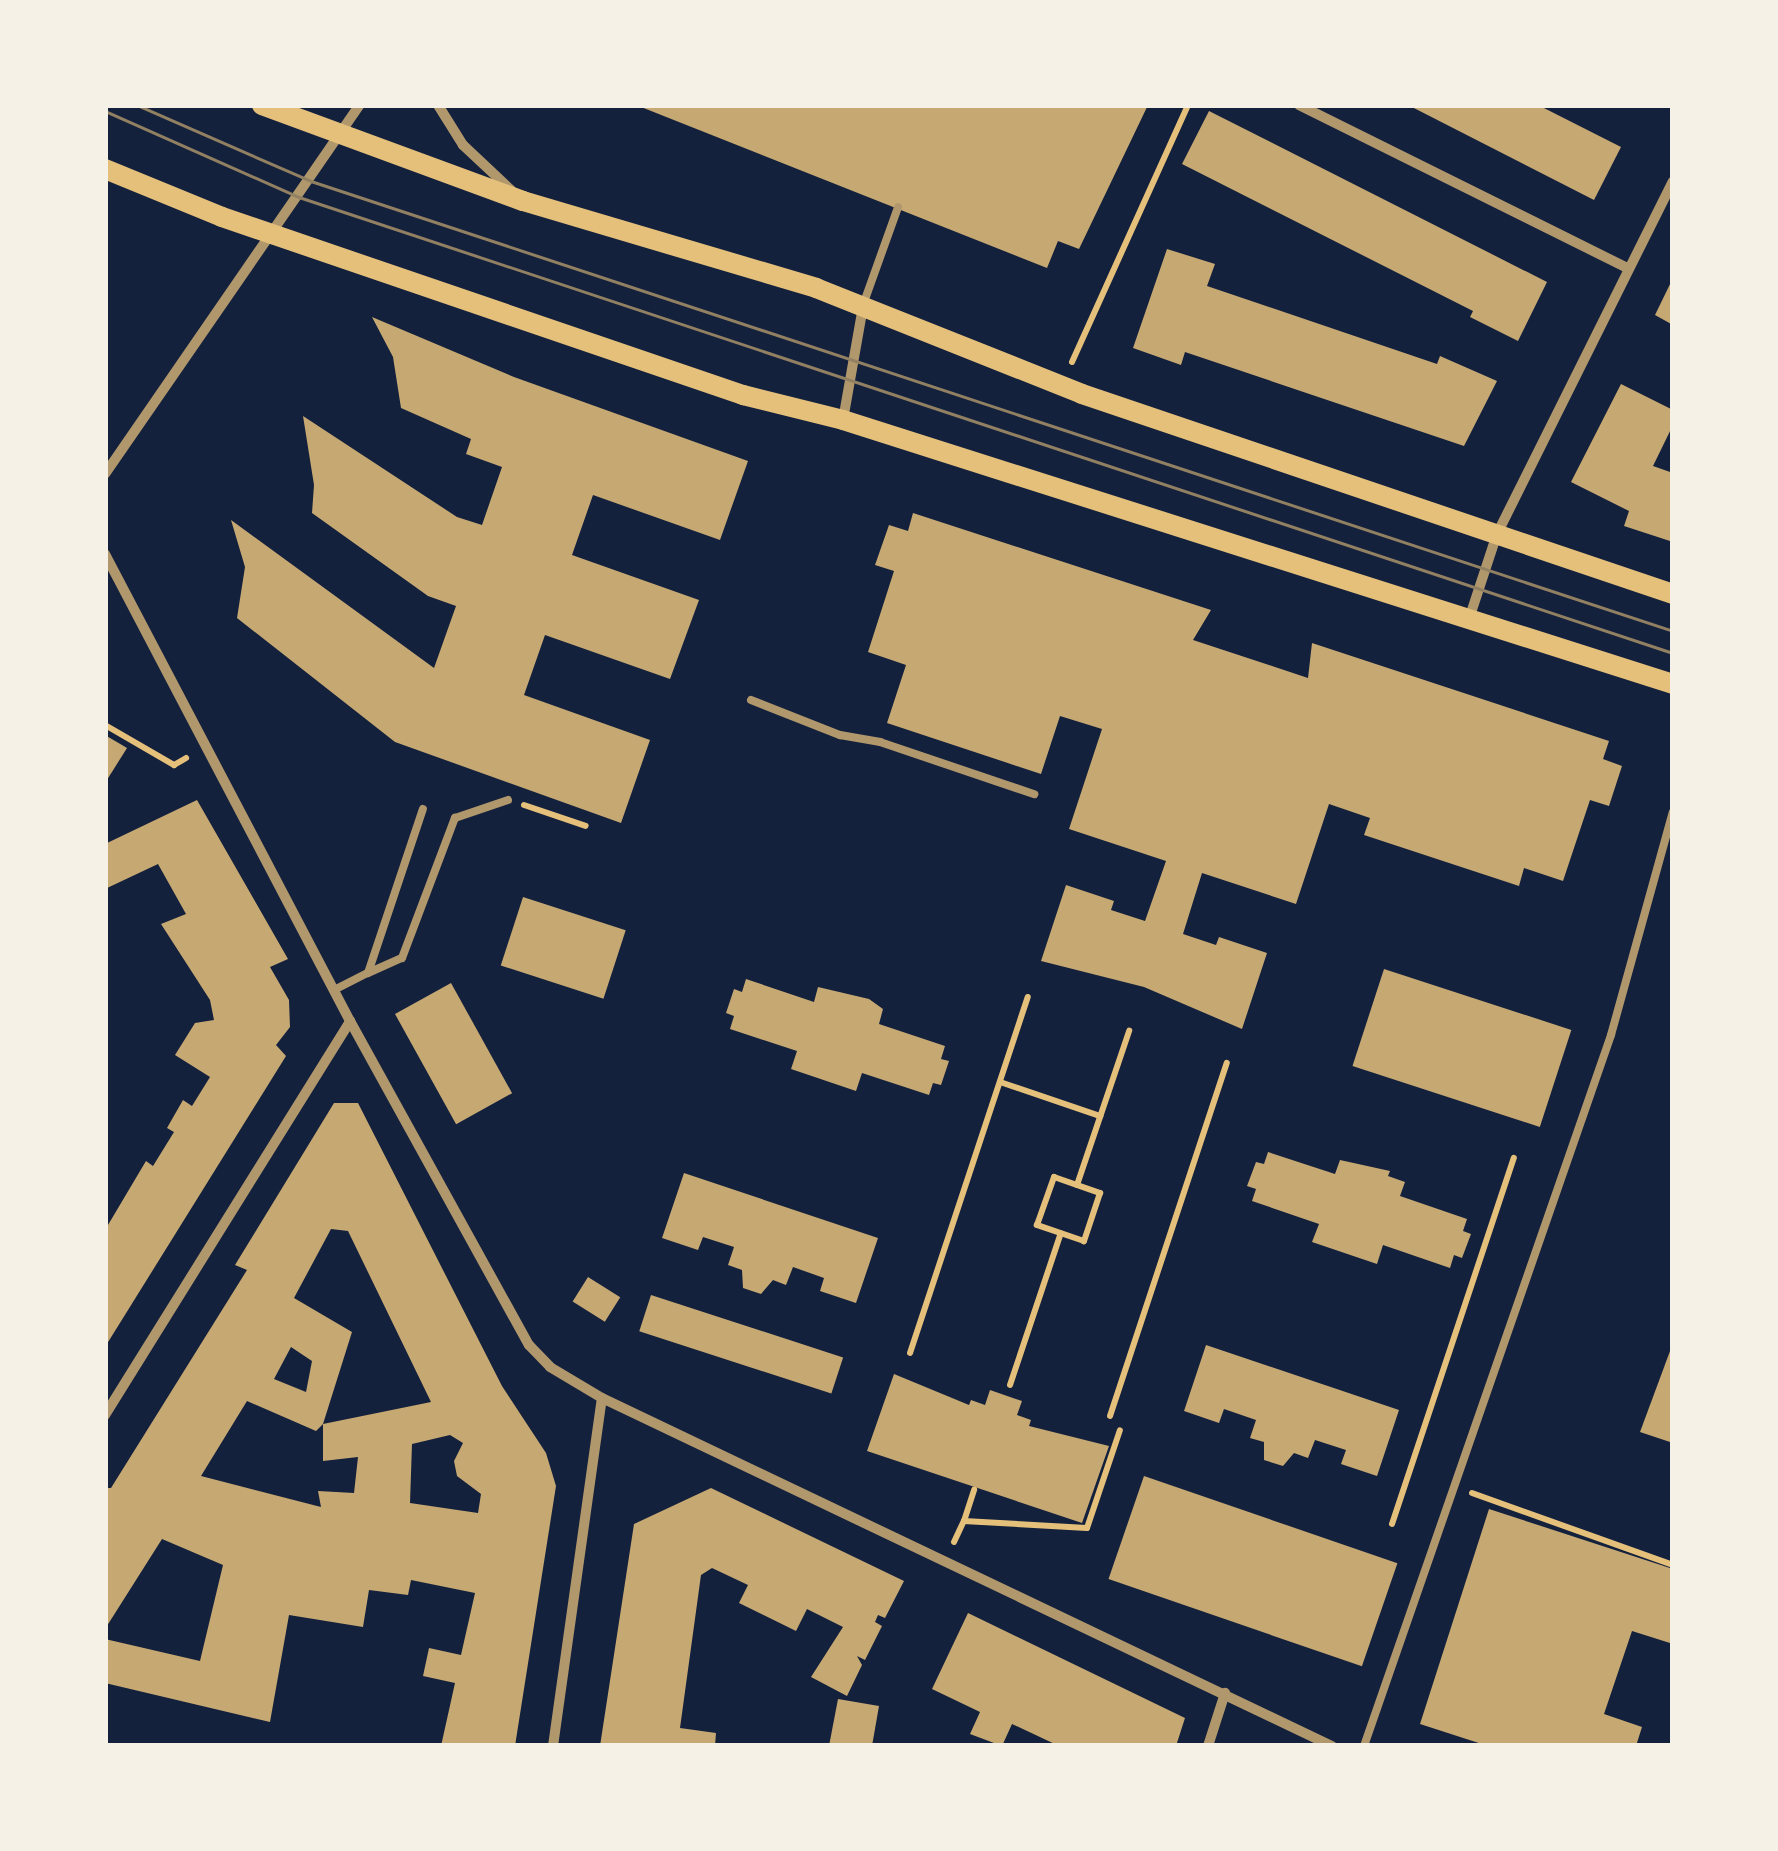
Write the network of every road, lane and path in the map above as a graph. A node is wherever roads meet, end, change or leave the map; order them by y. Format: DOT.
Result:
graph roads {
  1 [pos="262,105"];
  2 [pos="360,105"];
  3 [pos="438,105"];
  4 [pos="1188,105"];
  5 [pos="1299,105"];
  6 [pos="340,137"];
  7 [pos="105,169"];
  8 [pos="1673,181"];
  9 [pos="523,201"];
  10 [pos="898,207"];
  11 [pos="272,234"];
  12 [pos="1628,268"];
  13 [pos="863,305"];
  14 [pos="1062,386"];
  15 [pos="842,420"];
  16 [pos="105,474"];
  17 [pos="1497,534"];
  18 [pos="105,554"];
  19 [pos="1673,594"];
  20 [pos="1468,619"];
  21 [pos="1673,684"];
  22 [pos="751,700"];
  23 [pos="105,725"];
  24 [pos="206,746"];
  25 [pos="1034,794"];
  26 [pos="508,800"];
  27 [pos="422,809"];
  28 [pos="1673,812"];
  29 [pos="586,826"];
  30 [pos="368,973"];
  31 [pos="334,990"];
  32 [pos="1028,998"];
  33 [pos="350,1021"];
  34 [pos="1129,1030"];
  35 [pos="1227,1063"];
  36 [pos="1000,1082"];
  37 [pos="1100,1116"];
  38 [pos="1514,1158"];
  39 [pos="1077,1185"];
  40 [pos="1061,1234"];
  41 [pos="910,1354"];
  42 [pos="1010,1385"];
  43 [pos="602,1398"];
  44 [pos="105,1416"];
  45 [pos="1110,1416"];
  46 [pos="1120,1430"];
  47 [pos="1454,1486"];
  48 [pos="974,1490"];
  49 [pos="964,1521"];
  50 [pos="1392,1524"];
  51 [pos="944,1561"];
  52 [pos="1673,1565"];
  53 [pos="1225,1694"];
  54 [pos="553,1746"];
  55 [pos="1208,1746"];
  56 [pos="1332,1746"];
  57 [pos="1364,1746"];
  1 -- 6 [label="main road"];
  2 -- 6 [label="street"];
  3 -- 9 [label="street"];
  4 -- 14 [label="path"];
  5 -- 12 [label="street"];
  6 -- 9 [label="main road"];
  6 -- 11 [label="street"];
  7 -- 11 [label="main road"];
  8 -- 12 [label="street"];
  9 -- 13 [label="main road"];
  10 -- 13 [label="lane"];
  11 -- 15 [label="main road"];
  11 -- 16 [label="street"];
  12 -- 17 [label="street"];
  13 -- 14 [label="main road"];
  13 -- 15 [label="street"];
  14 -- 17 [label="main road"];
  15 -- 20 [label="main road"];
  17 -- 19 [label="main road"];
  17 -- 20 [label="street"];
  18 -- 24 [label="street"];
  20 -- 21 [label="main road"];
  22 -- 25 [label="lane"];
  23 -- 24 [label="path"];
  24 -- 31 [label="street"];
  26 -- 29 [label="path"];
  26 -- 30 [label="lane"];
  27 -- 30 [label="lane"];
  28 -- 47 [label="lane"];
  30 -- 31 [label="lane"];
  31 -- 33 [label="street"];
  32 -- 36 [label="path"];
  33 -- 43 [label="street"];
  33 -- 44 [label="street"];
  34 -- 37 [label="path"];
  35 -- 45 [label="path"];
  36 -- 37 [label="path"];
  36 -- 41 [label="path"];
  37 -- 39 [label="path"];
  38 -- 50 [label="path"];
  39 -- 40 [label="path"];
  39 -- 40 [label="path"];
  40 -- 42 [label="path"];
  43 -- 51 [label="street"];
  43 -- 54 [label="street"];
  46 -- 49 [label="path"];
  47 -- 52 [label="path"];
  47 -- 57 [label="lane"];
  48 -- 49 [label="path"];
  49 -- 51 [label="path"];
  51 -- 53 [label="street"];
  53 -- 55 [label="street"];
  53 -- 56 [label="street"];
}
